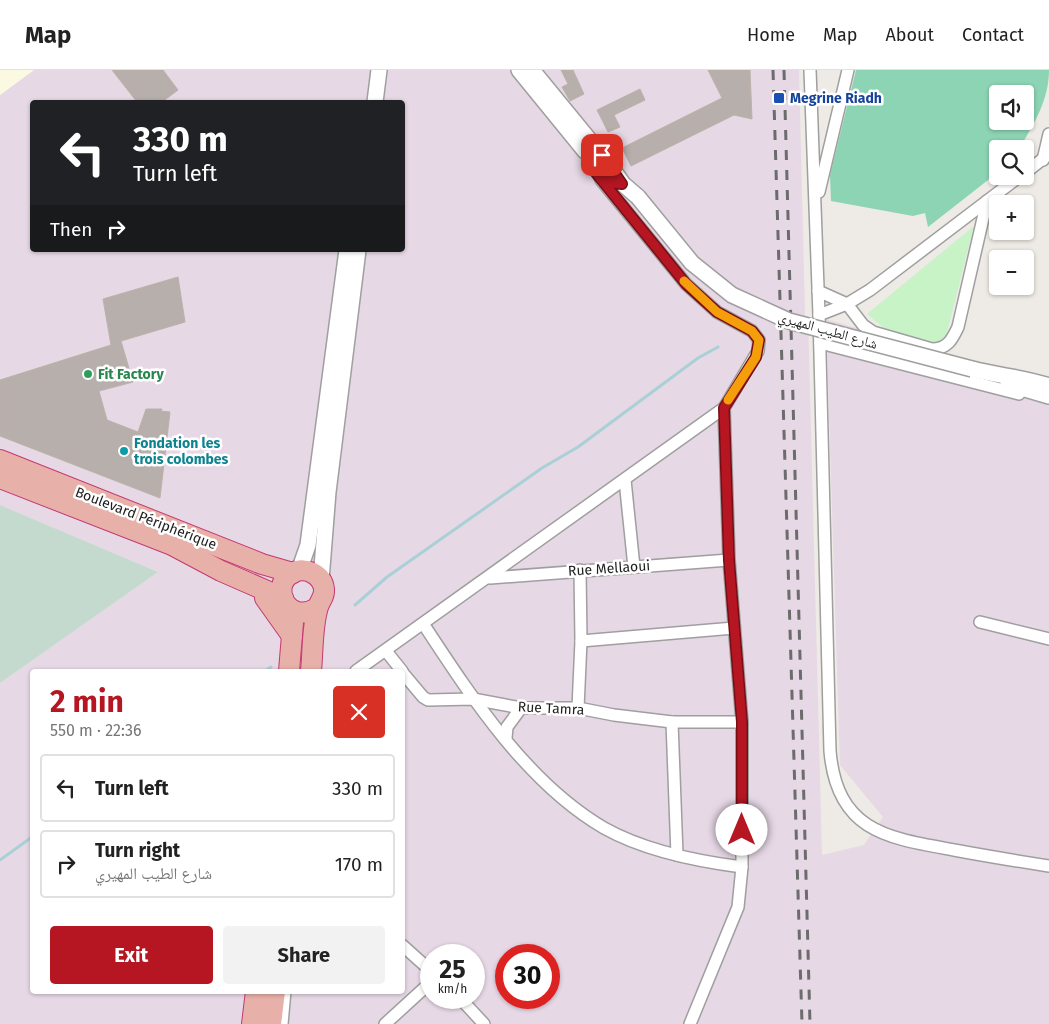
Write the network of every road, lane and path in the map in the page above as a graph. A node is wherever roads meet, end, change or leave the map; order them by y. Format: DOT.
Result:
graph roads {
  1 [pos="370,70"];
  2 [pos="379,70"];
  3 [pos="519,70"];
  4 [pos="532,70"];
  5 [pos="810,70"];
  6 [pos="848,70"];
  7 [pos="366,100"];
  8 [pos="375,100"];
  9 [pos="1049,134"];
  10 [pos="1046,157"];
  11 [pos="592,159"];
  12 [pos="1034,166"];
  13 [pos="622,184"];
  14 [pos="1008,185"];
  15 [pos="987,201"];
  16 [pos="815,206"];
  17 [pos="347,252"];
  18 [pos="358,252"];
  19 [pos="818,291"];
  20 [pos="847,304"];
  21 [pos="819,316"];
  22 [pos="820,342"];
  23 [pos="997,376"];
  24 [pos="1049,386"];
  25 [pos="1049,398"];
  26 [pos="724,408"];
  27 [pos="0,460"];
  28 [pos="0,478"];
  29 [pos="625,480"];
  30 [pos="524,552"];
  31 [pos="729,560"];
  32 [pos="634,567"];
  33 [pos="580,570"];
  34 [pos="296,572"];
  35 [pos="528,574"];
  36 [pos="488,578"];
  37 [pos="321,580"];
  38 [pos="249,583"];
  39 [pos="288,605"];
  40 [pos="318,607"];
  41 [pos="980,622"];
  42 [pos="424,625"];
  43 [pos="734,628"];
  44 [pos="1049,639"];
  45 [pos="581,641"];
  46 [pos="386,651"];
  47 [pos="289,659"];
  48 [pos="311,669"];
  49 [pos="359,669"];
  50 [pos="400,669"];
  51 [pos="405,676"];
  52 [pos="473,699"];
  53 [pos="522,708"];
  54 [pos="578,708"];
  55 [pos="672,722"];
  56 [pos="742,722"];
  57 [pos="506,738"];
  58 [pos="677,855"];
  59 [pos="1049,866"];
  60 [pos="742,867"];
  61 [pos="405,948"];
  62 [pos="420,961"];
  63 [pos="420,992"];
  64 [pos="246,994"];
  65 [pos="256,994"];
  66 [pos="275,994"];
  67 [pos="286,994"];
  68 [pos="470,1009"];
  69 [pos="243,1024"];
  70 [pos="252,1024"];
  71 [pos="271,1024"];
  72 [pos="282,1024"];
  73 [pos="385,1024"];
  74 [pos="484,1024"];
  75 [pos="690,1024"];
  1 -- 7 [label="street"];
  2 -- 8 [label="street"];
  3 -- 11 [label="street"];
  4 -- 13 [label="street"];
  5 -- 16 [label="street"];
  6 -- 16 [label="street"];
  9 -- 10 [label="street"];
  10 -- 12 [label="street"];
  11 -- 13 [label="street"];
  11 -- 26 [label="street"];
  13 -- 23 [label="street, شارع الطيب المهيري, bridge"];
  14 -- 15 [label="street"];
  15 -- 20 [label="street"];
  15 -- 20 [label="street"];
  16 -- 19 [label="street"];
  17 -- 34 [label="street"];
  18 -- 37 [label="street"];
  19 -- 20 [label="street"];
  19 -- 21 [label="street"];
  20 -- 21 [label="street"];
  21 -- 22 [label="street"];
  22 -- 25 [label="street"];
  22 -- 59 [label="street"];
  23 -- 24 [label="street"];
  23 -- 25 [label="street"];
  26 -- 29 [label="street"];
  26 -- 31 [label="street"];
  27 -- 34 [label="highway, Boulevard Périphérique"];
  28 -- 38 [label="highway, Boulevard Périphérique"];
  29 -- 30 [label="street"];
  29 -- 32 [label="street"];
  30 -- 35 [label="street"];
  30 -- 36 [label="street"];
  31 -- 32 [label="street, Rue Mellaoui"];
  31 -- 43 [label="street"];
  32 -- 33 [label="street, Rue Mellaoui"];
  33 -- 35 [label="street, Rue Mellaoui"];
  33 -- 45 [label="street"];
  34 -- 37 [label="highway"];
  34 -- 39 [label="highway"];
  35 -- 36 [label="street, Rue Mellaoui"];
  36 -- 42 [label="street"];
  37 -- 40 [label="highway"];
  38 -- 39 [label="highway, Boulevard Périphérique"];
  38 -- 47 [label="highway"];
  39 -- 40 [label="highway"];
  39 -- 47 [label="highway"];
  40 -- 48 [label="highway"];
  41 -- 44 [label="street"];
  42 -- 46 [label="street"];
  42 -- 52 [label="street"];
  43 -- 45 [label="street"];
  43 -- 56 [label="street"];
  45 -- 54 [label="street"];
  46 -- 49 [label="street"];
  46 -- 50 [label="street, Rue Tamra"];
  51 -- 52 [label="street, Rue Tamra"];
  52 -- 53 [label="street, Rue Tamra"];
  52 -- 57 [label="street"];
  53 -- 54 [label="street, Rue Tamra"];
  53 -- 57 [label="street"];
  54 -- 55 [label="street, Rue Tamra"];
  55 -- 56 [label="street, Rue Tamra"];
  55 -- 58 [label="street"];
  56 -- 60 [label="street"];
  57 -- 58 [label="street"];
  58 -- 60 [label="street"];
  60 -- 75 [label="street"];
  61 -- 62 [label="street"];
  63 -- 73 [label="street"];
  64 -- 69 [label="street"];
  65 -- 70 [label="highway"];
  66 -- 71 [label="highway"];
  67 -- 72 [label="street"];
  68 -- 74 [label="street"];
}
